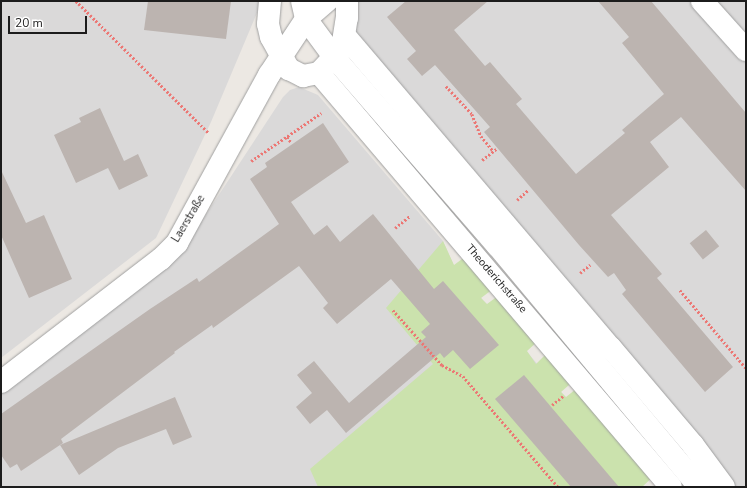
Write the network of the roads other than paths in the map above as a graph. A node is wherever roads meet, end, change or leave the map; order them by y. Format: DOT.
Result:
graph roads {
  1 [pos="270,1"];
  2 [pos="326,1"];
  3 [pos="347,1"];
  4 [pos="702,1"];
  5 [pos="304,10"];
  6 [pos="345,36"];
  7 [pos="746,50"];
  8 [pos="281,57"];
  9 [pos="334,57"];
  10 [pos="319,73"];
  11 [pos="490,223"];
  12 [pos="1,382"];
  13 [pos="671,487"];
  14 [pos="699,487"];
  15 [pos="724,487"];
  1 -- 8 [label="street"];
  2 -- 5 [label="street, Laerstraße"];
  3 -- 6 [label="street"];
  4 -- 7 [label="street"];
  5 -- 8 [label="street, Laerstraße"];
  5 -- 9 [label="street, Theoderichstraße"];
  6 -- 9 [label="street"];
  6 -- 11 [label="street, Theoderichstraße"];
  8 -- 10 [label="street"];
  8 -- 12 [label="street, Laerstraße"];
  9 -- 10 [label="street"];
  9 -- 11 [label="street, Theoderichstraße"];
  10 -- 13 [label="street, Theoderichstraße"];
  11 -- 14 [label="street, Theoderichstraße"];
  11 -- 15 [label="street, Theoderichstraße"];
}
